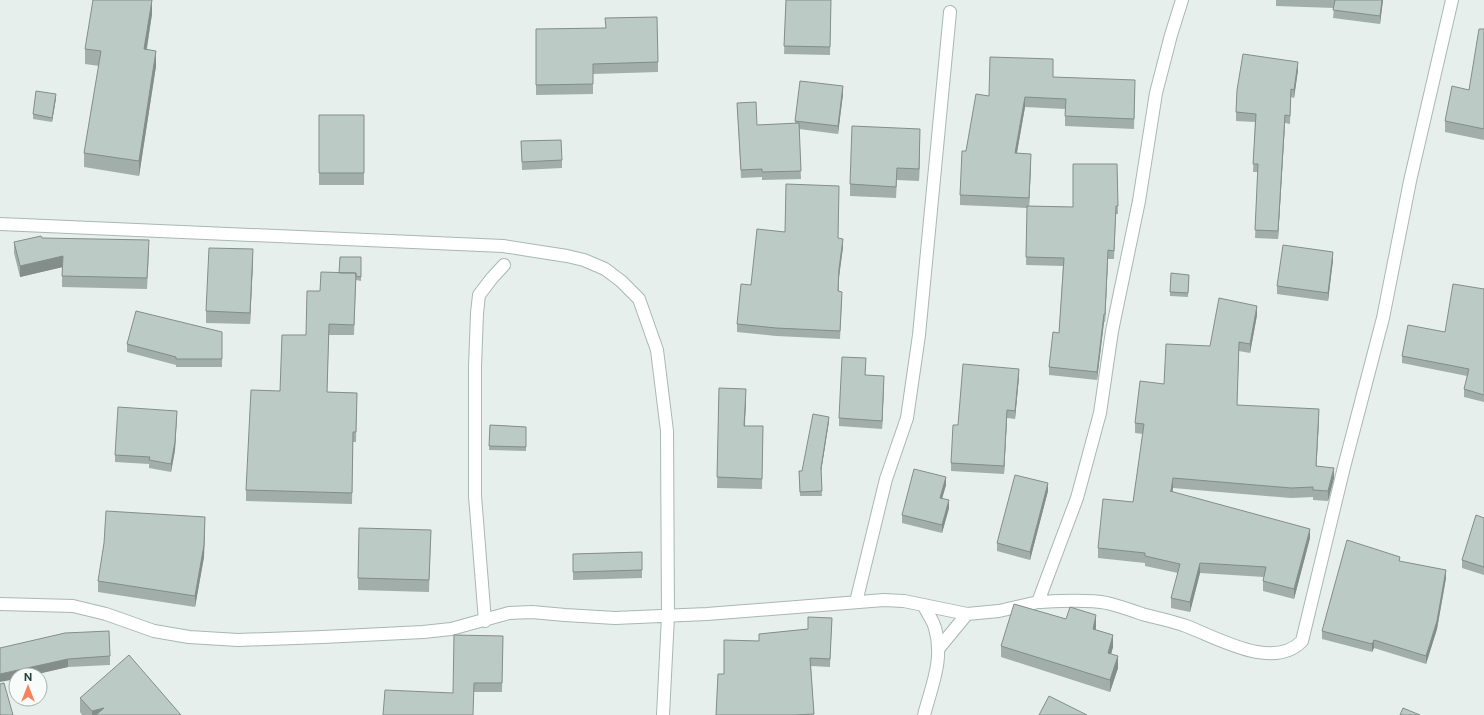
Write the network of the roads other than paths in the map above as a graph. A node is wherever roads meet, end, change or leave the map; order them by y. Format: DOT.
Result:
graph roads {
  1 [pos="1182,0"];
  2 [pos="1452,0"];
  3 [pos="950,12"];
  4 [pos="0,224"];
  5 [pos="504,265"];
  6 [pos="856,602"];
  7 [pos="1038,602"];
  8 [pos="0,604"];
  9 [pos="924,606"];
  10 [pos="967,614"];
  11 [pos="668,616"];
  12 [pos="485,621"];
  13 [pos="939,648"];
  14 [pos="663,715"];
  15 [pos="924,715"];
  1 -- 7 [label="street"];
  2 -- 7 [label="street"];
  3 -- 6 [label="street"];
  4 -- 11 [label="street"];
  5 -- 12 [label="street"];
  6 -- 9 [label="street"];
  6 -- 11 [label="street"];
  7 -- 10 [label="street"];
  8 -- 12 [label="street"];
  9 -- 10 [label="street"];
  9 -- 13 [label="street"];
  10 -- 13 [label="street"];
  11 -- 12 [label="street"];
  11 -- 14 [label="street"];
  13 -- 15 [label="street"];
}
